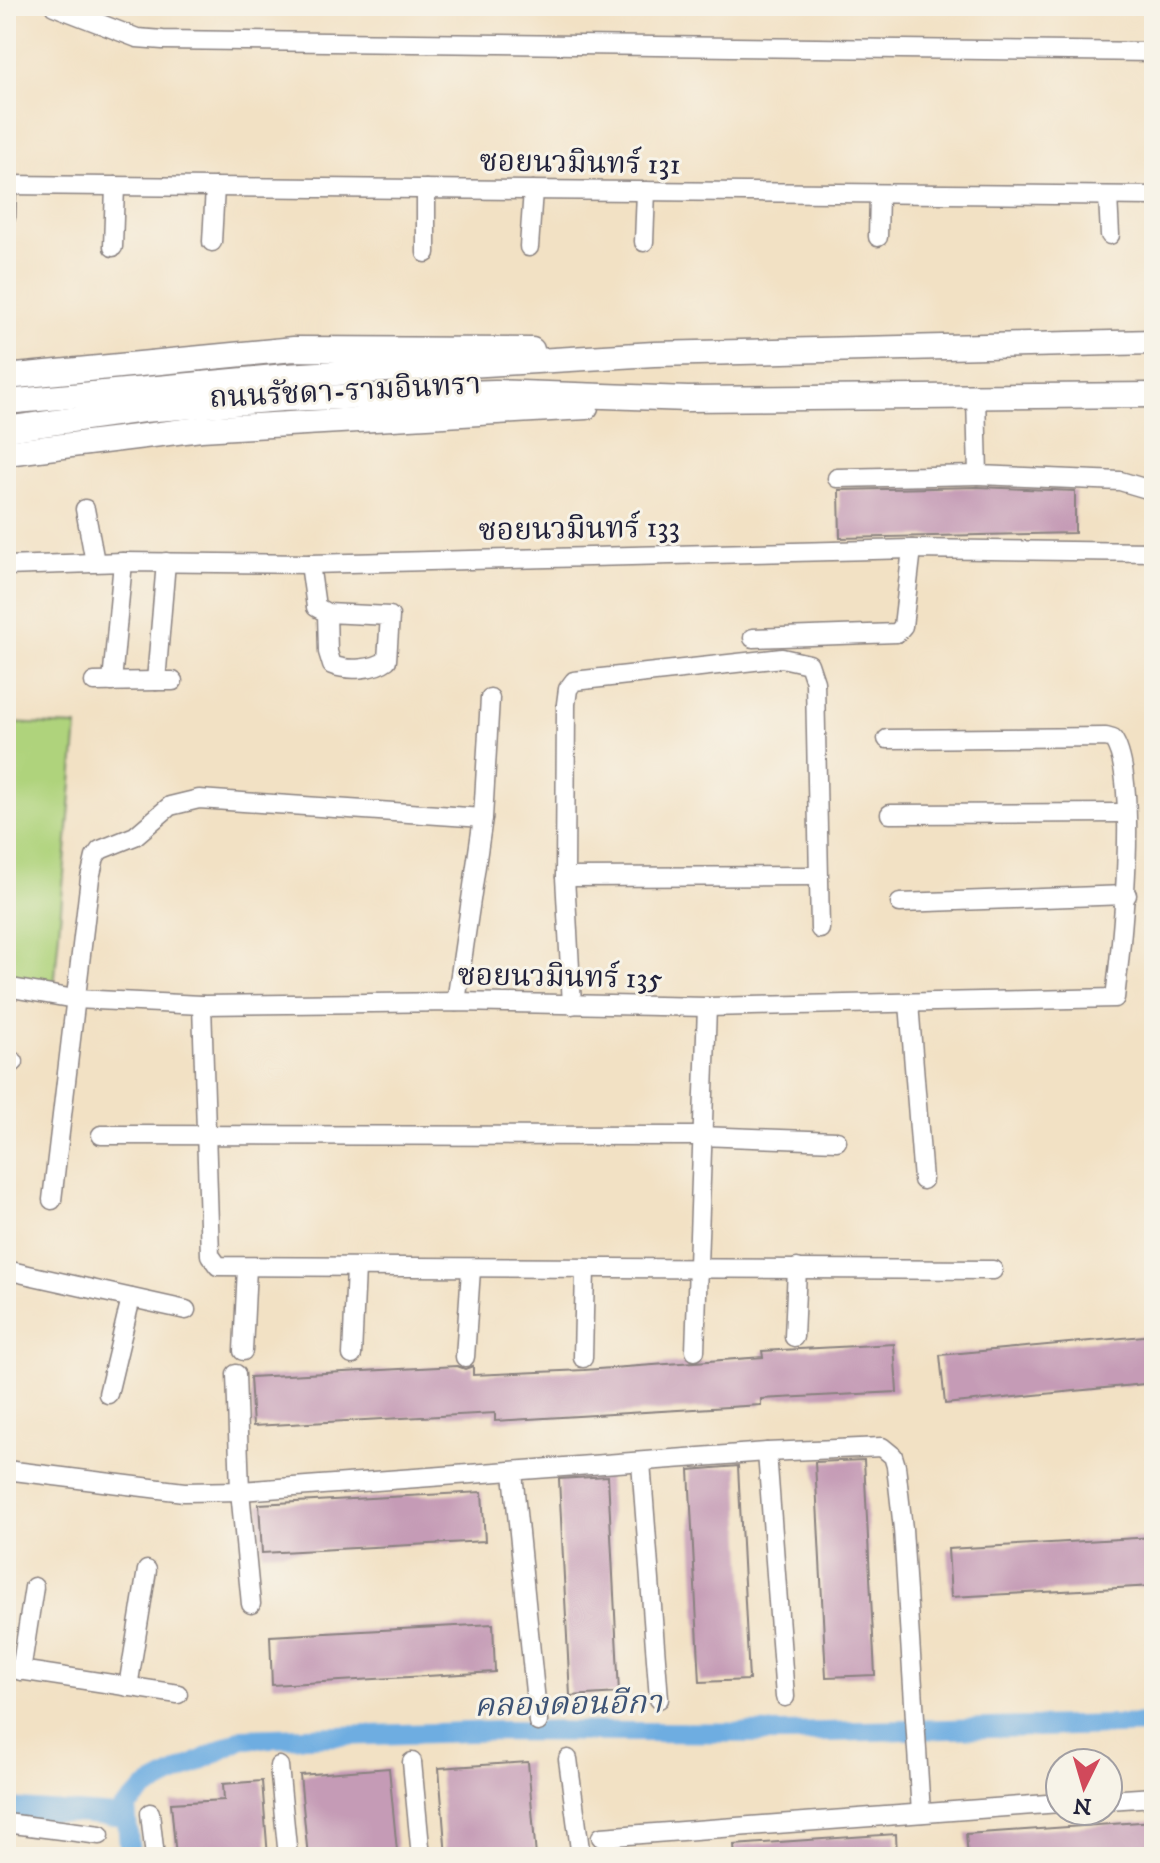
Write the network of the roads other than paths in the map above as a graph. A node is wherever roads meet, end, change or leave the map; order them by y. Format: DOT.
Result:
graph roads {
  1 [pos="54,6"];
  2 [pos="1154,52"];
  3 [pos="6,185"];
  4 [pos="115,186"];
  5 [pos="215,187"];
  6 [pos="426,189"];
  7 [pos="533,190"];
  8 [pos="646,191"];
  9 [pos="879,194"];
  10 [pos="1108,196"];
  11 [pos="1154,196"];
  12 [pos="6,217"];
  13 [pos="1110,235"];
  14 [pos="878,237"];
  15 [pos="212,242"];
  16 [pos="644,242"];
  17 [pos="113,247"];
  18 [pos="529,247"];
  19 [pos="426,253"];
  20 [pos="1154,342"];
  21 [pos="654,354"];
  22 [pos="6,377"];
  23 [pos="1154,395"];
  24 [pos="976,396"];
  25 [pos="143,398"];
  26 [pos="688,399"];
  27 [pos="6,402"];
  28 [pos="6,429"];
  29 [pos="6,453"];
  30 [pos="978,475"];
  31 [pos="837,478"];
  32 [pos="1154,491"];
  33 [pos="85,509"];
  34 [pos="912,549"];
  35 [pos="1154,552"];
  36 [pos="95,562"];
  37 [pos="123,562"];
  38 [pos="166,562"];
  39 [pos="310,564"];
  40 [pos="6,566"];
  41 [pos="327,613"];
  42 [pos="753,638"];
  43 [pos="490,698"];
  44 [pos="887,739"];
  45 [pos="1125,813"];
  46 [pos="890,814"];
  47 [pos="483,818"];
  48 [pos="818,876"];
  49 [pos="565,877"];
  50 [pos="1127,895"];
  51 [pos="900,903"];
  52 [pos="820,929"];
  53 [pos="6,987"];
  54 [pos="75,999"];
  55 [pos="456,1002"];
  56 [pos="909,1003"];
  57 [pos="202,1005"];
  58 [pos="572,1005"];
  59 [pos="707,1007"];
  60 [pos="101,1135"];
  61 [pos="209,1136"];
  62 [pos="700,1136"];
  63 [pos="837,1141"];
  64 [pos="923,1180"];
  65 [pos="52,1200"];
  66 [pos="247,1267"];
  67 [pos="698,1267"];
  68 [pos="585,1268"];
  69 [pos="797,1268"];
  70 [pos="356,1269"];
  71 [pos="6,1270"];
  72 [pos="471,1270"];
  73 [pos="993,1270"];
  74 [pos="131,1298"];
  75 [pos="186,1310"];
  76 [pos="794,1337"];
  77 [pos="243,1351"];
  78 [pos="695,1351"];
  79 [pos="352,1355"];
  80 [pos="465,1357"];
  81 [pos="583,1358"];
  82 [pos="236,1374"];
  83 [pos="108,1394"];
  84 [pos="767,1452"];
  85 [pos="641,1462"];
  86 [pos="6,1470"];
  87 [pos="513,1473"];
  88 [pos="240,1491"];
  89 [pos="147,1570"];
  90 [pos="34,1587"];
  91 [pos="251,1604"];
  92 [pos="13,1670"];
  93 [pos="128,1687"];
  94 [pos="178,1694"];
  95 [pos="785,1697"];
  96 [pos="659,1699"];
  97 [pos="538,1722"];
  98 [pos="568,1759"];
  99 [pos="412,1762"];
  100 [pos="279,1766"];
  101 [pos="1154,1797"];
  102 [pos="1124,1799"];
  103 [pos="1044,1804"];
  104 [pos="150,1813"];
  105 [pos="921,1813"];
  106 [pos="6,1823"];
  107 [pos="100,1835"];
  108 [pos="601,1837"];
  109 [pos="155,1857"];
  110 [pos="288,1857"];
  111 [pos="421,1857"];
  112 [pos="581,1857"];
  1 -- 2 [label="street"];
  3 -- 4 [label="street, ซอยนวมินทร์ 131"];
  3 -- 12 [label="street"];
  4 -- 5 [label="street, ซอยนวมินทร์ 131"];
  4 -- 17 [label="street"];
  5 -- 6 [label="street, ซอยนวมินทร์ 131"];
  5 -- 15 [label="street"];
  6 -- 7 [label="street, ซอยนวมินทร์ 131"];
  6 -- 19 [label="street"];
  7 -- 8 [label="street, ซอยนวมินทร์ 131"];
  7 -- 18 [label="street"];
  8 -- 9 [label="street, ซอยนวมินทร์ 131"];
  8 -- 16 [label="street"];
  9 -- 10 [label="street, ซอยนวมินทร์ 131"];
  9 -- 14 [label="street"];
  10 -- 11 [label="street, ซอยนวมินทร์ 131"];
  10 -- 13 [label="street"];
  20 -- 21 [label="main road, ถนนรัชดา-รามอินทรา"];
  21 -- 22 [label="main road, ถนนรัชดา-รามอินทรา"];
  21 -- 25 [label="main road, ถนนรัชดา-รามอินทรา"];
  23 -- 24 [label="main road, ถนนรัชดา-รามอินทรา"];
  24 -- 26 [label="main road, ถนนรัชดา-รามอินทรา"];
  24 -- 30 [label="street"];
  25 -- 26 [label="main road, ถนนรัชดา-รามอินทรา"];
  25 -- 27 [label="main road, ถนนรัชดา-รามอินทรา"];
  25 -- 28 [label="main road, ถนนรัชดา-รามอินทรา"];
  26 -- 29 [label="main road, ถนนรัชดา-รามอินทรา"];
  30 -- 31 [label="street"];
  30 -- 32 [label="street"];
  33 -- 36 [label="street"];
  34 -- 35 [label="street, ซอยนวมินทร์ 133"];
  34 -- 39 [label="street, ซอยนวมินทร์ 133"];
  34 -- 42 [label="street"];
  36 -- 37 [label="street, ซอยนวมินทร์ 133"];
  36 -- 40 [label="street, ซอยนวมินทร์ 133"];
  37 -- 38 [label="street, ซอยนวมินทร์ 133"];
  37 -- 38 [label="street"];
  38 -- 39 [label="street, ซอยนวมินทร์ 133"];
  39 -- 41 [label="street"];
  43 -- 47 [label="street"];
  44 -- 45 [label="street"];
  45 -- 46 [label="street"];
  45 -- 50 [label="street"];
  47 -- 54 [label="street"];
  47 -- 55 [label="street"];
  48 -- 49 [label="street"];
  48 -- 49 [label="street"];
  48 -- 52 [label="street"];
  49 -- 58 [label="street"];
  50 -- 51 [label="street"];
  50 -- 56 [label="street, ซอยนวมินทร์ 135"];
  53 -- 54 [label="street, ซอยนวมินทร์ 135"];
  54 -- 57 [label="street, ซอยนวมินทร์ 135"];
  54 -- 65 [label="street"];
  55 -- 57 [label="street, ซอยนวมินทร์ 135"];
  55 -- 58 [label="street, ซอยนวมินทร์ 135"];
  56 -- 59 [label="street, ซอยนวมินทร์ 135"];
  56 -- 64 [label="street"];
  57 -- 61 [label="street"];
  58 -- 59 [label="street, ซอยนวมินทร์ 135"];
  59 -- 62 [label="street"];
  60 -- 61 [label="street"];
  61 -- 62 [label="street"];
  61 -- 66 [label="street"];
  62 -- 63 [label="street"];
  62 -- 67 [label="street"];
  66 -- 70 [label="street"];
  66 -- 77 [label="street"];
  67 -- 68 [label="street"];
  67 -- 69 [label="street"];
  67 -- 78 [label="street"];
  68 -- 72 [label="street"];
  68 -- 81 [label="street"];
  69 -- 73 [label="street"];
  69 -- 76 [label="street"];
  70 -- 72 [label="street"];
  70 -- 79 [label="street"];
  71 -- 74 [label="street"];
  72 -- 80 [label="street"];
  74 -- 75 [label="street"];
  74 -- 83 [label="street"];
  82 -- 88 [label="street"];
  84 -- 85 [label="street"];
  84 -- 95 [label="street"];
  84 -- 105 [label="street"];
  85 -- 87 [label="street"];
  85 -- 96 [label="street"];
  86 -- 88 [label="street"];
  87 -- 88 [label="street"];
  87 -- 97 [label="street"];
  88 -- 91 [label="street"];
  89 -- 93 [label="street"];
  90 -- 92 [label="street"];
  92 -- 93 [label="street"];
  93 -- 94 [label="street"];
  98 -- 112 [label="street"];
  99 -- 111 [label="street"];
  100 -- 110 [label="street"];
  101 -- 102 [label="street"];
  103 -- 105 [label="street"];
  104 -- 109 [label="street"];
  105 -- 108 [label="street"];
  106 -- 107 [label="street"];
}
